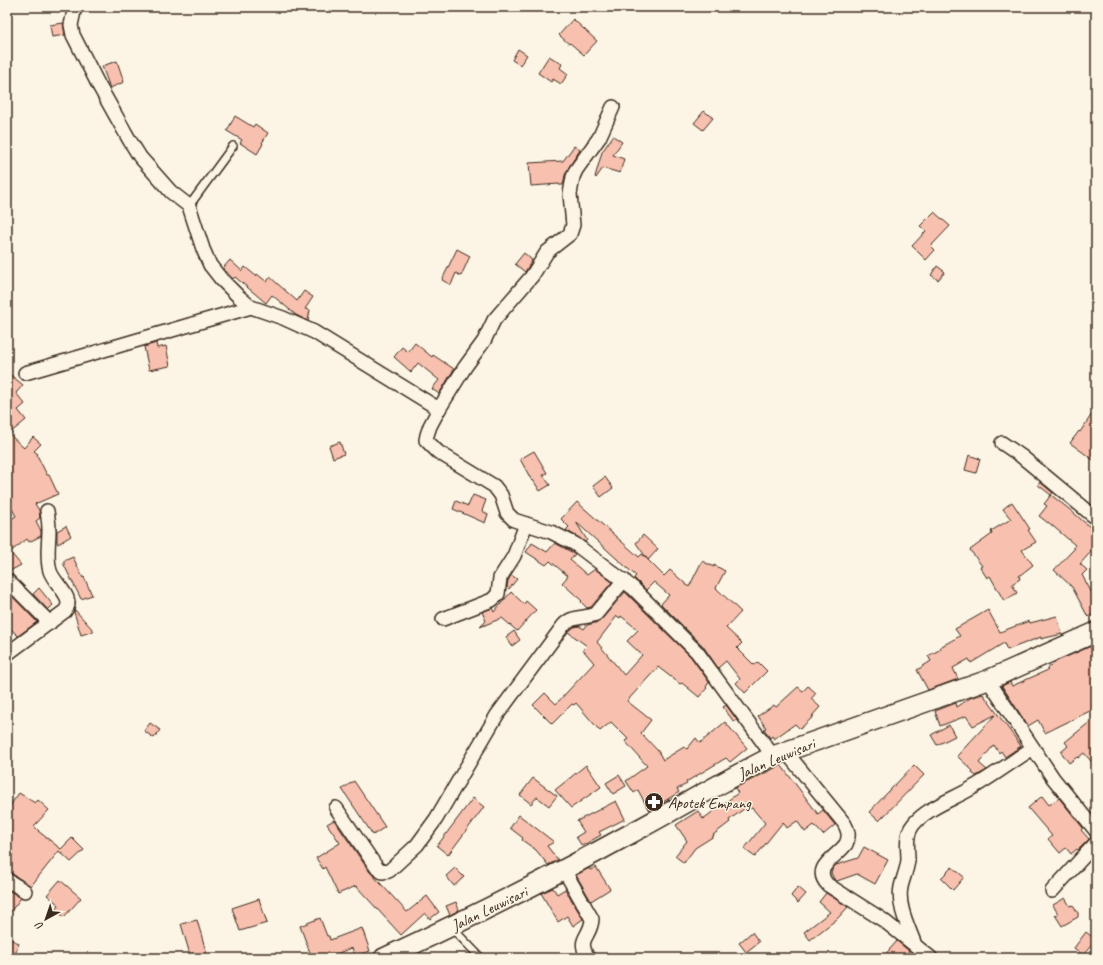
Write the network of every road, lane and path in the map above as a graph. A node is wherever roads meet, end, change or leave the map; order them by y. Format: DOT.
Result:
graph roads {
  1 [pos="75,7"];
  2 [pos="613,107"];
  3 [pos="233,146"];
  4 [pos="189,206"];
  5 [pos="251,307"];
  6 [pos="25,373"];
  7 [pos="439,409"];
  8 [pos="1002,443"];
  9 [pos="47,511"];
  10 [pos="1096,518"];
  11 [pos="526,524"];
  12 [pos="7,580"];
  13 [pos="624,580"];
  14 [pos="443,620"];
  15 [pos="50,623"];
  16 [pos="1096,632"];
  17 [pos="7,654"];
  18 [pos="988,680"];
  19 [pos="1033,748"];
  20 [pos="780,754"];
  21 [pos="336,808"];
  22 [pos="1096,831"];
  23 [pos="1096,843"];
  24 [pos="564,870"];
  25 [pos="7,880"];
  26 [pos="25,891"];
  27 [pos="1052,891"];
  28 [pos="450,927"];
  29 [pos="915,945"];
  30 [pos="384,958"];
  31 [pos="481,958"];
  32 [pos="588,958"];
  33 [pos="931,958"];
  1 -- 4 [label="street"];
  2 -- 7 [label="street"];
  3 -- 4 [label="lane"];
  4 -- 5 [label="street"];
  5 -- 6 [label="street"];
  5 -- 7 [label="street"];
  7 -- 11 [label="street"];
  8 -- 10 [label="street"];
  9 -- 15 [label="street"];
  11 -- 13 [label="street"];
  11 -- 14 [label="street"];
  12 -- 15 [label="street"];
  13 -- 20 [label="street"];
  13 -- 21 [label="street"];
  15 -- 17 [label="street"];
  16 -- 18 [label="main road, Jalan Leuwisari"];
  18 -- 19 [label="street"];
  18 -- 20 [label="main road, Jalan Leuwisari"];
  19 -- 22 [label="street"];
  19 -- 29 [label="street"];
  20 -- 24 [label="main road, Jalan Leuwisari"];
  20 -- 29 [label="street"];
  23 -- 27 [label="street"];
  24 -- 28 [label="main road, Jalan Leuwisari"];
  24 -- 32 [label="street"];
  25 -- 26 [label="street"];
  28 -- 30 [label="main road, Jalan Leuwisari"];
  28 -- 31 [label="lane"];
  29 -- 33 [label="street"];
}
